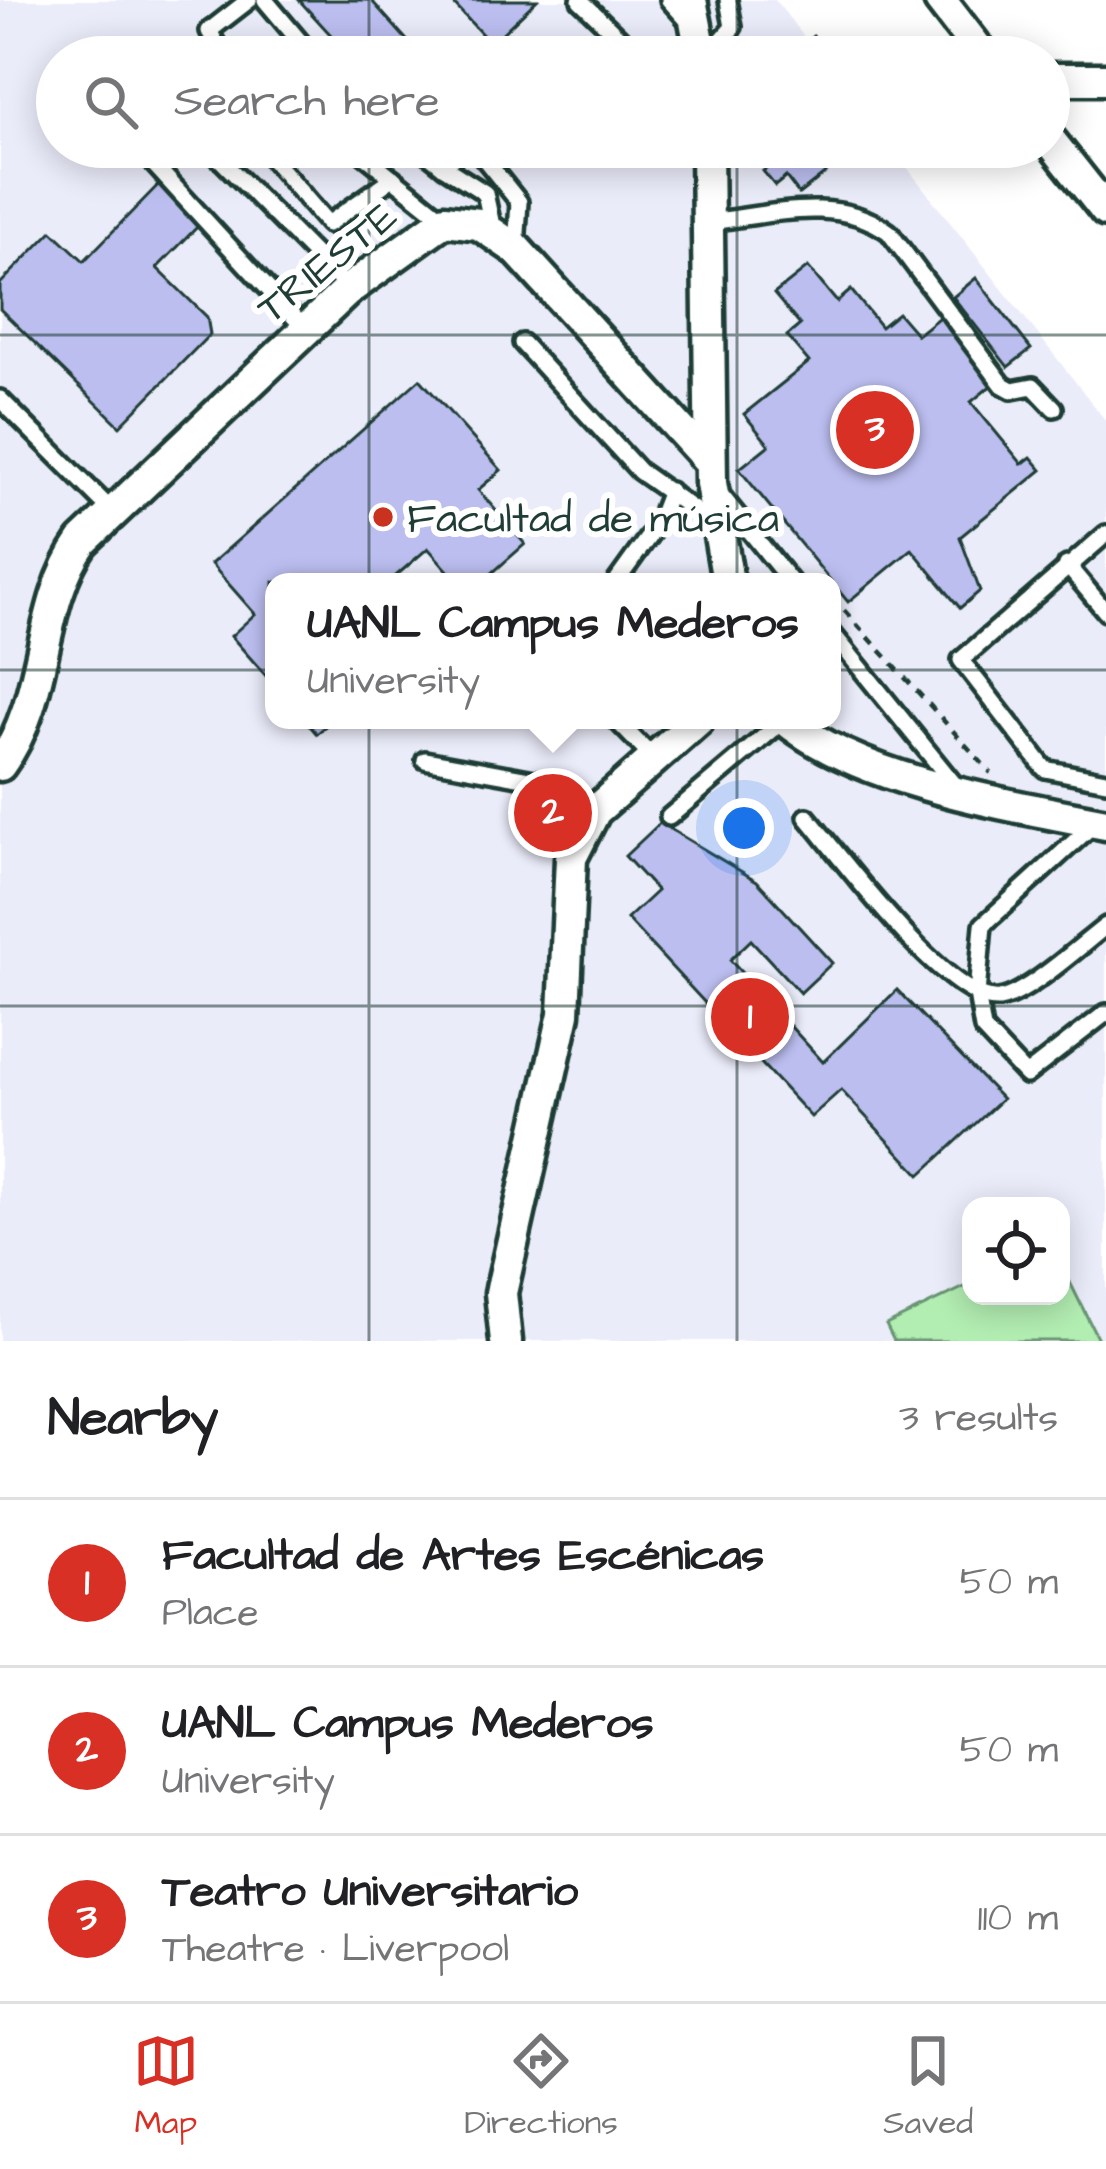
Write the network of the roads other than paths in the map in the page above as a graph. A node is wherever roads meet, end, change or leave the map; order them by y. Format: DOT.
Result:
graph roads {
  1 [pos="265,0"];
  2 [pos="580,0"];
  3 [pos="669,0"];
  4 [pos="728,0"];
  5 [pos="940,0"];
  6 [pos="239,4"];
  7 [pos="699,35"];
  8 [pos="212,36"];
  9 [pos="295,36"];
  10 [pos="617,36"];
  11 [pos="968,36"];
  12 [pos="1070,80"];
  13 [pos="1106,80"];
  14 [pos="1070,166"];
  15 [pos="157,168"];
  16 [pos="229,168"];
  17 [pos="280,168"];
  18 [pos="380,168"];
  19 [pos="446,168"];
  20 [pos="492,168"];
  21 [pos="707,168"];
  22 [pos="393,178"];
  23 [pos="1106,211"];
  24 [pos="445,220"];
  25 [pos="709,221"];
  26 [pos="504,239"];
  27 [pos="349,289"];
  28 [pos="304,329"];
  29 [pos="522,344"];
  30 [pos="0,399"];
  31 [pos="1054,408"];
  32 [pos="710,472"];
  33 [pos="670,491"];
  34 [pos="112,511"];
  35 [pos="716,525"];
  36 [pos="1106,534"];
  37 [pos="1067,565"];
  38 [pos="622,573"];
  39 [pos="726,573"];
  40 [pos="784,573"];
  41 [pos="1106,612"];
  42 [pos="841,644"];
  43 [pos="625,729"];
  44 [pos="687,729"];
  45 [pos="774,729"];
  46 [pos="798,729"];
  47 [pos="652,757"];
  48 [pos="425,760"];
  49 [pos="0,765"];
  50 [pos="1106,781"];
  51 [pos="958,790"];
  52 [pos="595,811"];
  53 [pos="669,817"];
  54 [pos="807,817"];
  55 [pos="1101,823"];
  56 [pos="1106,926"];
  57 [pos="977,994"];
  58 [pos="1106,1013"];
  59 [pos="506,1341"];
  1 -- 9 [label="lane"];
  2 -- 10 [label="lane"];
  3 -- 7 [label="lane"];
  4 -- 7 [label="lane"];
  5 -- 11 [label="street"];
  6 -- 8 [label="lane"];
  12 -- 13 [label="street"];
  14 -- 23 [label="street"];
  15 -- 28 [label="lane"];
  16 -- 27 [label="lane"];
  17 -- 22 [label="lane"];
  18 -- 22 [label="lane"];
  19 -- 26 [label="lane"];
  20 -- 26 [label="lane"];
  21 -- 25 [label="street"];
  22 -- 24 [label="lane"];
  24 -- 26 [label="street, TRIESTE"];
  24 -- 27 [label="street, TRIESTE"];
  25 -- 31 [label="lane"];
  25 -- 32 [label="street"];
  26 -- 32 [label="street"];
  27 -- 28 [label="street, TRIESTE"];
  28 -- 34 [label="street, TRIESTE"];
  29 -- 33 [label="lane"];
  30 -- 34 [label="lane"];
  32 -- 35 [label="street"];
  32 -- 40 [label="lane"];
  33 -- 35 [label="lane"];
  33 -- 38 [label="lane"];
  34 -- 49 [label="street, TRIESTE"];
  35 -- 39 [label="street"];
  36 -- 37 [label="lane"];
  37 -- 41 [label="lane"];
  37 -- 50 [label="lane"];
  42 -- 51 [label="lane"];
  43 -- 47 [label="lane"];
  44 -- 47 [label="street"];
  45 -- 53 [label="lane"];
  46 -- 51 [label="street"];
  47 -- 52 [label="street"];
  48 -- 52 [label="lane"];
  51 -- 55 [label="street"];
  52 -- 59 [label="street"];
  54 -- 57 [label="lane"];
  55 -- 57 [label="lane"];
  56 -- 57 [label="lane"];
  57 -- 58 [label="lane"];
}
